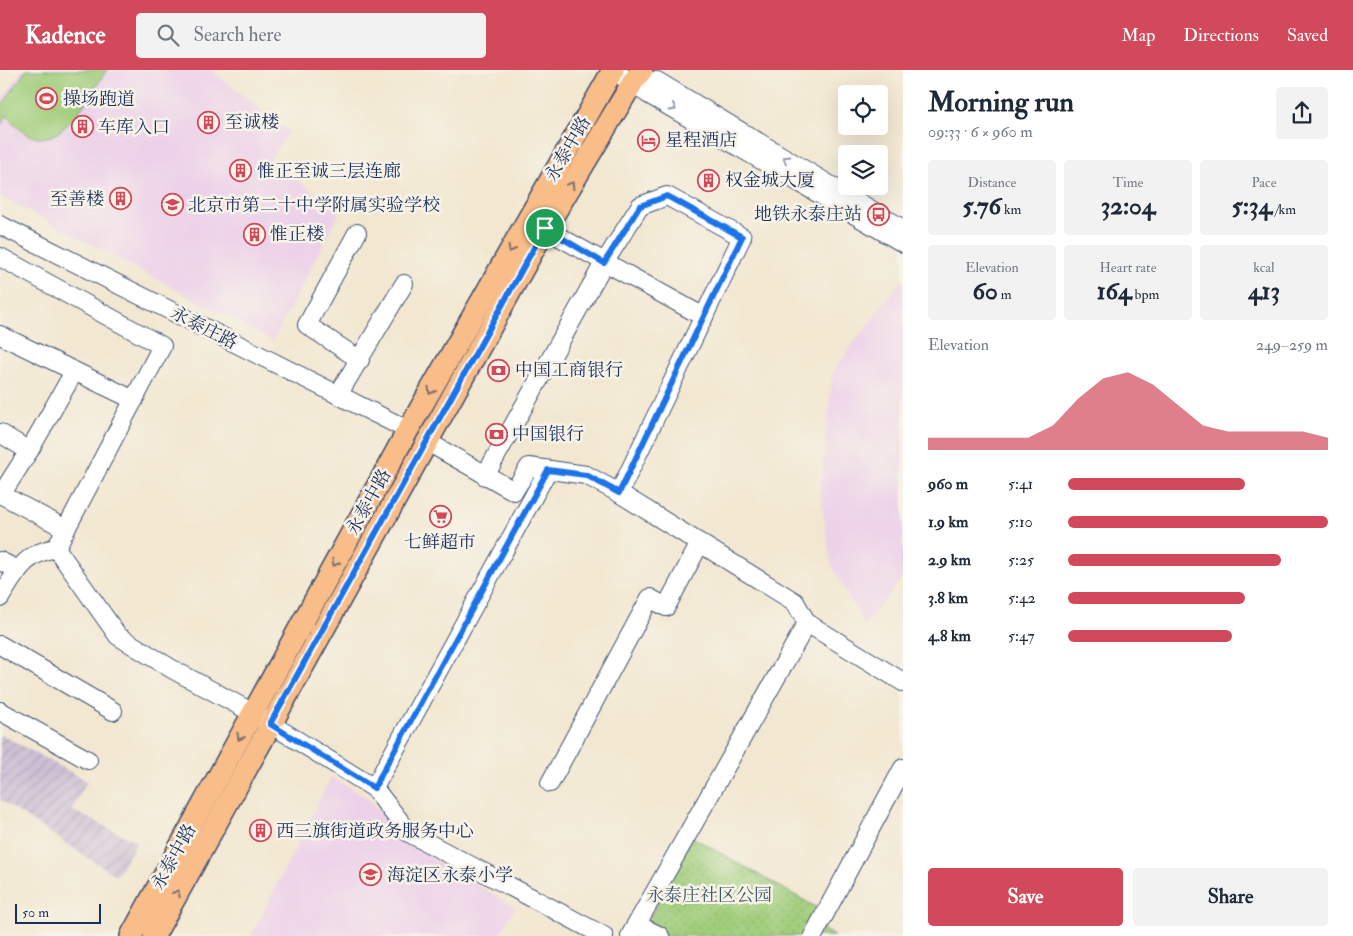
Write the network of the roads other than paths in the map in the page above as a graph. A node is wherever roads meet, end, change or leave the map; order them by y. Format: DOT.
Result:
graph roads {
  1 [pos="613,70"];
  2 [pos="637,76"];
  3 [pos="0,226"];
  4 [pos="545,228"];
  5 [pos="903,228"];
  6 [pos="357,233"];
  7 [pos="903,243"];
  8 [pos="0,257"];
  9 [pos="604,263"];
  10 [pos="404,284"];
  11 [pos="704,317"];
  12 [pos="0,335"];
  13 [pos="360,360"];
  14 [pos="74,372"];
  15 [pos="338,395"];
  16 [pos="134,400"];
  17 [pos="0,433"];
  18 [pos="417,436"];
  19 [pos="29,451"];
  20 [pos="548,470"];
  21 [pos="485,476"];
  22 [pos="619,493"];
  23 [pos="1,495"];
  24 [pos="66,529"];
  25 [pos="700,543"];
  26 [pos="56,548"];
  27 [pos="0,560"];
  28 [pos="18,570"];
  29 [pos="0,598"];
  30 [pos="807,623"];
  31 [pos="0,645"];
  32 [pos="903,682"];
  33 [pos="0,711"];
  34 [pos="113,711"];
  35 [pos="262,718"];
  36 [pos="88,760"];
  37 [pos="903,768"];
  38 [pos="550,783"];
  39 [pos="374,788"];
  40 [pos="633,930"];
  41 [pos="131,936"];
  42 [pos="154,936"];
  43 [pos="604,936"];
  44 [pos="660,936"];
  45 [pos="812,936"];
  1 -- 2 [label="street"];
  1 -- 18 [label="main road, 永泰中路, one-way"];
  4 -- 2 [label="main road, 永泰中路, one-way"];
  5 -- 2 [label="street, one-way"];
  2 -- 7 [label="street, one-way"];
  3 -- 15 [label="street, 永泰庄路"];
  4 -- 9 [label="street"];
  4 -- 18 [label="main road, 永泰中路"];
  6 -- 13 [label="street"];
  8 -- 16 [label="street"];
  9 -- 11 [label="street"];
  9 -- 11 [label="street"];
  9 -- 21 [label="street"];
  10 -- 13 [label="street"];
  11 -- 22 [label="street"];
  12 -- 14 [label="street"];
  13 -- 15 [label="street"];
  14 -- 16 [label="street"];
  14 -- 19 [label="street"];
  15 -- 18 [label="street, 永泰庄路"];
  16 -- 24 [label="street"];
  17 -- 19 [label="street"];
  18 -- 21 [label="street, 永泰庄路"];
  18 -- 35 [label="main road, 永泰中路"];
  19 -- 23 [label="street"];
  20 -- 21 [label="street, 永泰庄路"];
  20 -- 22 [label="street"];
  20 -- 39 [label="street"];
  22 -- 25 [label="street"];
  23 -- 24 [label="street"];
  24 -- 26 [label="street"];
  25 -- 30 [label="street"];
  25 -- 38 [label="street"];
  26 -- 28 [label="street"];
  26 -- 35 [label="street"];
  27 -- 28 [label="street"];
  28 -- 29 [label="street"];
  30 -- 32 [label="street"];
  30 -- 40 [label="street"];
  31 -- 34 [label="street"];
  33 -- 36 [label="street"];
  35 -- 39 [label="street"];
  35 -- 41 [label="main road, 永泰中路, one-way"];
  42 -- 35 [label="main road, 永泰中路, one-way"];
  37 -- 45 [label="street"];
  39 -- 43 [label="street"];
  40 -- 44 [label="street"];
}
